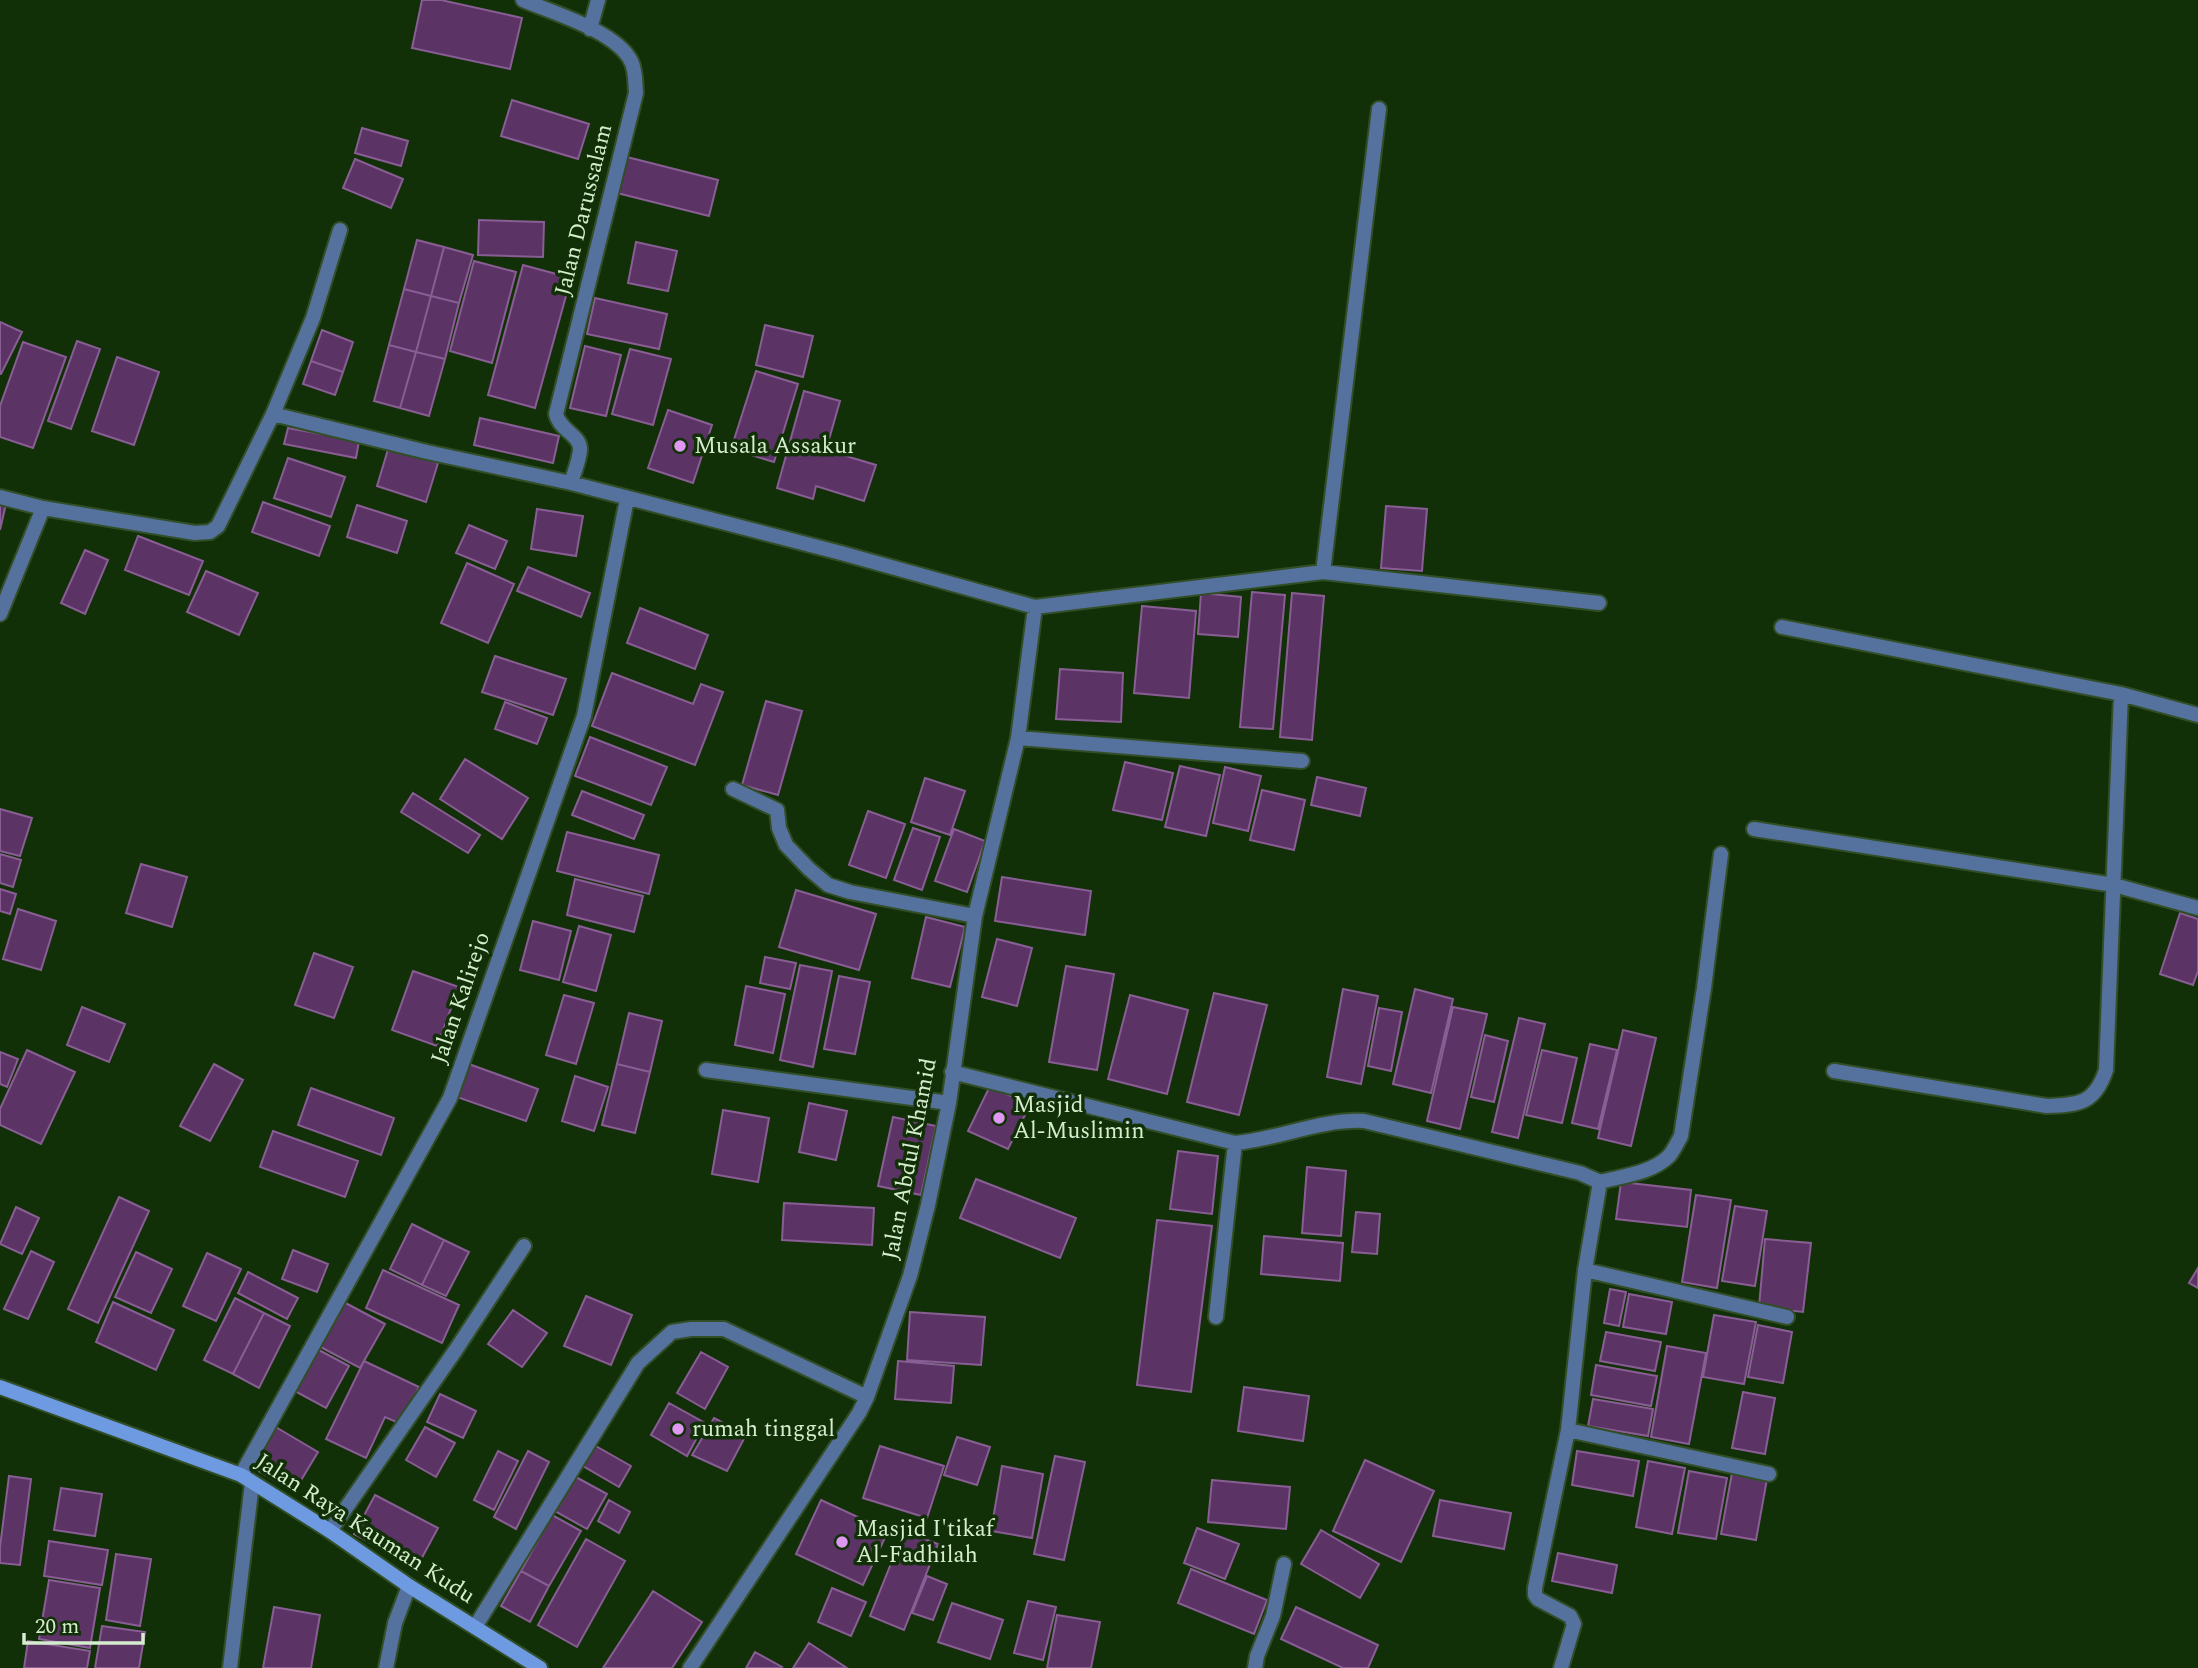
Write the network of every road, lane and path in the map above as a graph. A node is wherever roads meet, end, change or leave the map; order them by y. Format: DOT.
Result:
graph roads {
  1 [pos="523,0"];
  2 [pos="598,0"];
  3 [pos="590,29"];
  4 [pos="1380,109"];
  5 [pos="340,230"];
  6 [pos="273,414"];
  7 [pos="571,483"];
  8 [pos="0,497"];
  9 [pos="627,499"];
  10 [pos="43,508"];
  11 [pos="1323,572"];
  12 [pos="1599,603"];
  13 [pos="1035,607"];
  14 [pos="0,614"];
  15 [pos="1782,627"];
  16 [pos="2121,694"];
  17 [pos="2198,715"];
  18 [pos="1018,738"];
  19 [pos="1302,761"];
  20 [pos="733,789"];
  21 [pos="1754,829"];
  22 [pos="1721,854"];
  23 [pos="2114,885"];
  24 [pos="2198,908"];
  25 [pos="975,916"];
  26 [pos="706,1069"];
  27 [pos="952,1072"];
  28 [pos="1834,1072"];
  29 [pos="949,1103"];
  30 [pos="1235,1143"];
  31 [pos="1600,1182"];
  32 [pos="524,1246"];
  33 [pos="1585,1270"];
  34 [pos="1216,1317"];
  35 [pos="1787,1317"];
  36 [pos="0,1387"];
  37 [pos="867,1397"];
  38 [pos="1568,1430"];
  39 [pos="1769,1474"];
  40 [pos="246,1479"];
  41 [pos="330,1531"];
  42 [pos="1284,1564"];
  43 [pos="409,1586"];
  44 [pos="475,1627"];
  45 [pos="230,1668"];
  46 [pos="386,1668"];
  47 [pos="540,1668"];
  48 [pos="690,1668"];
  49 [pos="1255,1668"];
  50 [pos="1561,1668"];
  1 -- 3 [label="street, Jalan Darussalam"];
  2 -- 3 [label="street"];
  3 -- 7 [label="street, Jalan Darussalam"];
  4 -- 11 [label="street"];
  5 -- 6 [label="street"];
  6 -- 7 [label="street"];
  6 -- 10 [label="street"];
  7 -- 9 [label="street"];
  8 -- 10 [label="street"];
  9 -- 13 [label="street"];
  9 -- 40 [label="street, Jalan Kalirejo"];
  10 -- 14 [label="street"];
  11 -- 12 [label="street"];
  11 -- 13 [label="street"];
  13 -- 18 [label="street, Jalan Abdul Khamid"];
  15 -- 16 [label="street"];
  16 -- 17 [label="street"];
  16 -- 23 [label="street"];
  18 -- 19 [label="street"];
  18 -- 25 [label="street, Jalan Abdul Khamid"];
  20 -- 25 [label="street"];
  21 -- 23 [label="street"];
  22 -- 31 [label="street"];
  23 -- 24 [label="street"];
  23 -- 28 [label="street"];
  25 -- 27 [label="street, Jalan Abdul Khamid"];
  26 -- 29 [label="street"];
  27 -- 29 [label="street, Jalan Abdul Khamid"];
  27 -- 30 [label="street"];
  29 -- 37 [label="street, Jalan Abdul Khamid"];
  30 -- 31 [label="street"];
  30 -- 34 [label="street"];
  31 -- 33 [label="street"];
  32 -- 41 [label="street"];
  33 -- 35 [label="street"];
  33 -- 38 [label="street"];
  36 -- 40 [label="street, Jalan Raya Kauman Kudu"];
  37 -- 44 [label="street"];
  37 -- 48 [label="street, Jalan Abdul Khamid"];
  38 -- 39 [label="street"];
  38 -- 50 [label="street"];
  40 -- 41 [label="street, Jalan Raya Kauman Kudu"];
  40 -- 45 [label="street"];
  41 -- 43 [label="street, Jalan Raya Kauman Kudu"];
  42 -- 49 [label="street"];
  43 -- 44 [label="street, Jalan Raya Kauman Kudu"];
  43 -- 46 [label="street"];
  44 -- 47 [label="street, Jalan Raya Kauman Kudu"];
}
